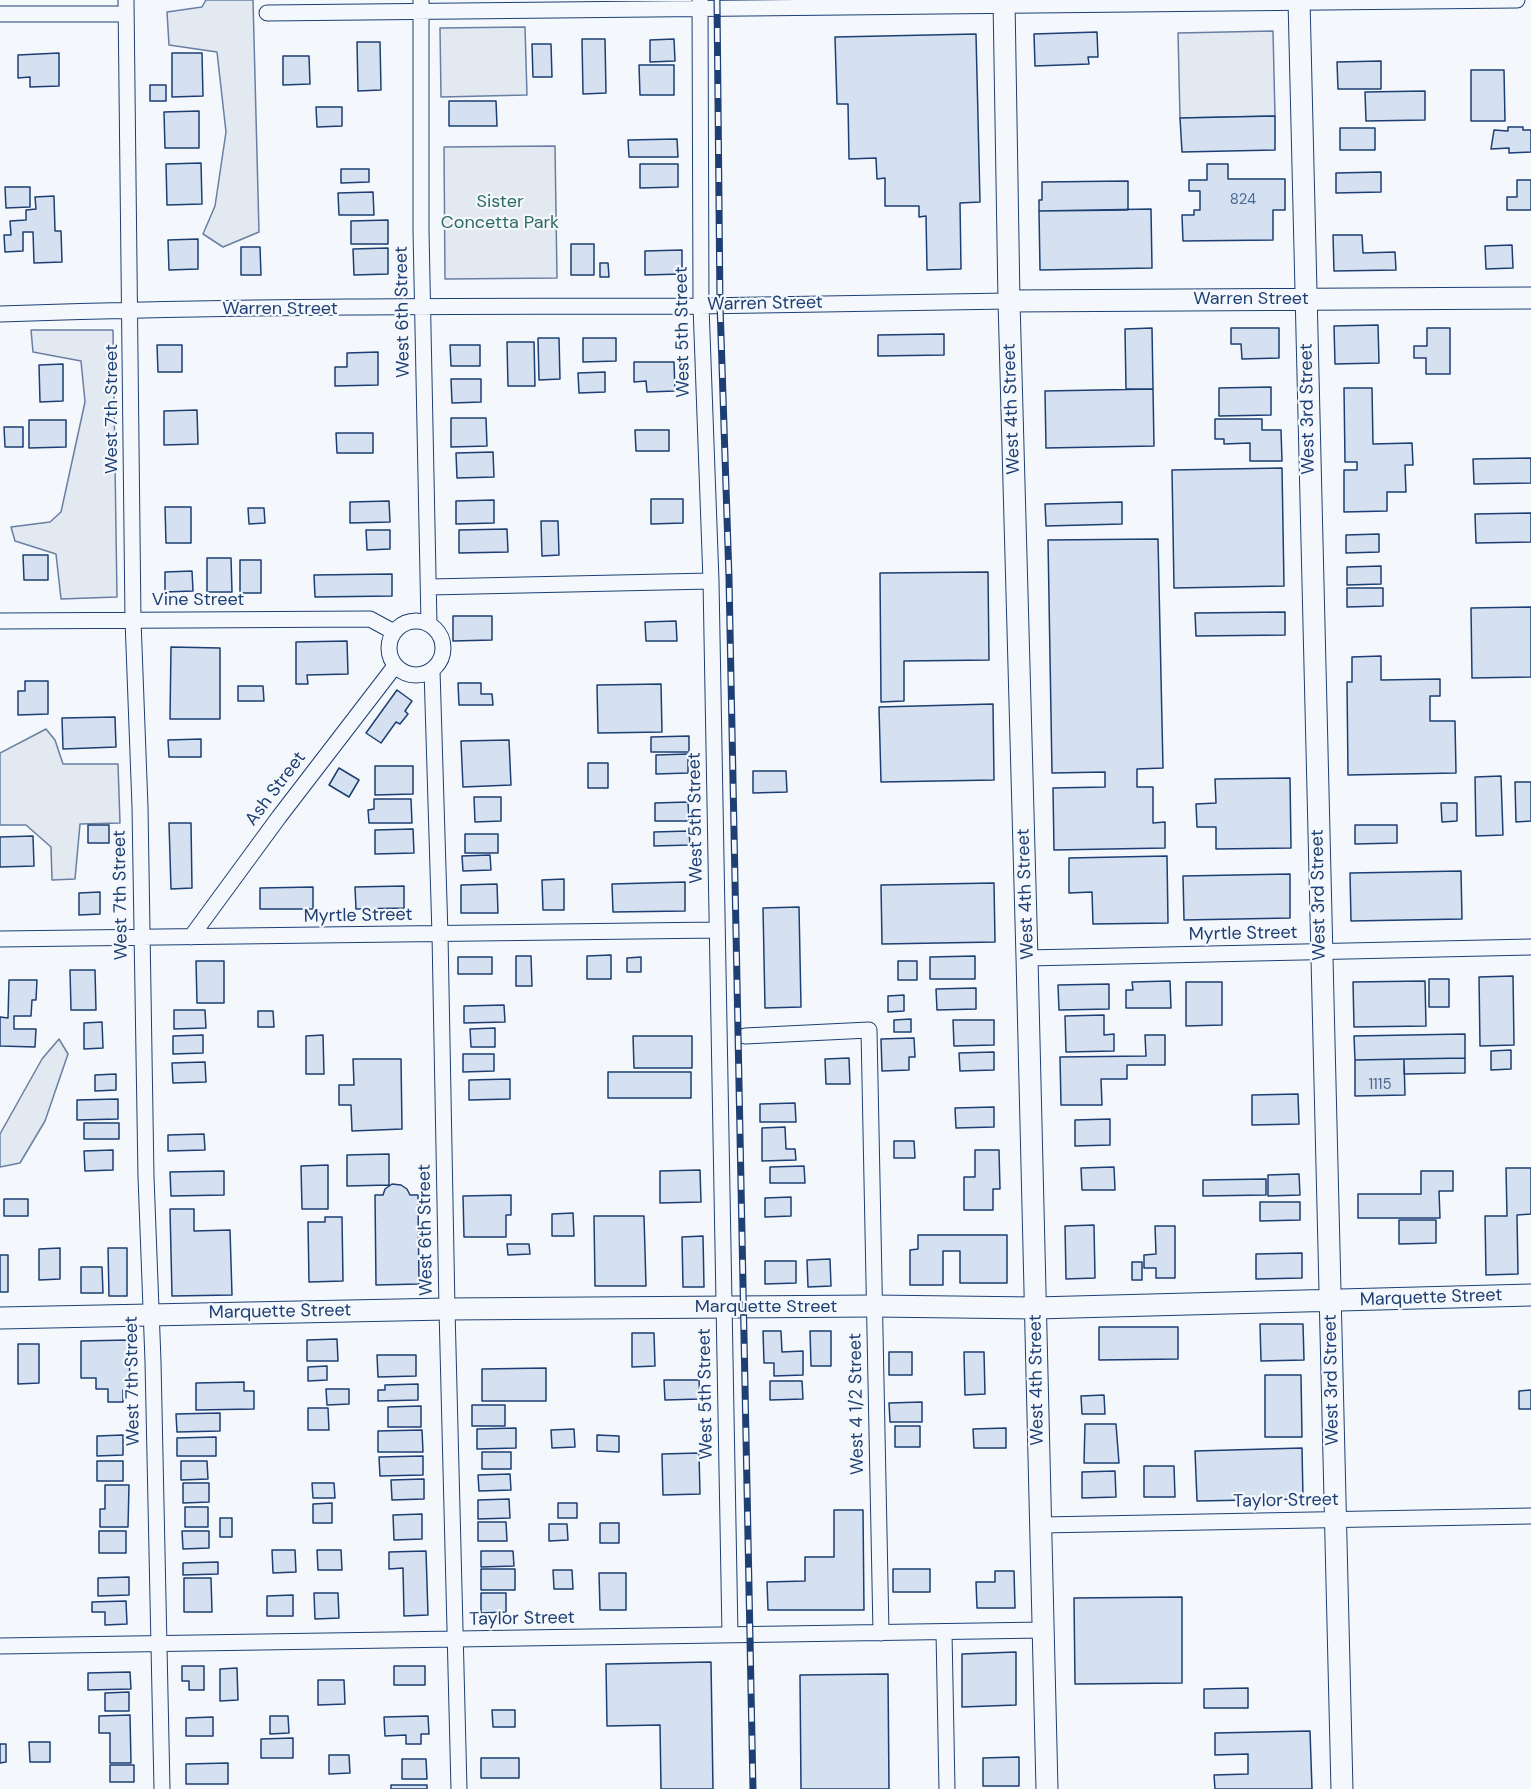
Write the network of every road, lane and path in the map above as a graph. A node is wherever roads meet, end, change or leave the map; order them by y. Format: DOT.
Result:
graph roads {
  1 [pos="1517,0"];
  2 [pos="1299,1"];
  3 [pos="1004,3"];
  4 [pos="700,5"];
  5 [pos="421,6"];
  6 [pos="126,7"];
  7 [pos="267,13"];
  8 [pos="0,14"];
  9 [pos="1531,298"];
  10 [pos="1306,299"];
  11 [pos="1009,301"];
  12 [pos="701,306"];
  13 [pos="423,308"];
  14 [pos="131,310"];
  15 [pos="0,314"];
  16 [pos="711,581"];
  17 [pos="429,587"];
  18 [pos="133,620"];
  19 [pos="0,621"];
  20 [pos="429,624"];
  21 [pos="393,632"];
  22 [pos="395,666"];
  23 [pos="432,670"];
  24 [pos="717,930"];
  25 [pos="440,935"];
  26 [pos="141,938"];
  27 [pos="191,938"];
  28 [pos="0,939"];
  29 [pos="1531,947"];
  30 [pos="1321,951"];
  31 [pos="1027,958"];
  32 [pos="745,1036"];
  33 [pos="1531,1296"];
  34 [pos="1330,1301"];
  35 [pos="874,1306"];
  36 [pos="724,1307"];
  37 [pos="1036,1308"];
  38 [pos="447,1309"];
  39 [pos="151,1315"];
  40 [pos="0,1318"];
  41 [pos="1531,1516"];
  42 [pos="1336,1521"];
  43 [pos="1041,1525"];
  44 [pos="1044,1630"];
  45 [pos="945,1632"];
  46 [pos="881,1633"];
  47 [pos="730,1635"];
  48 [pos="454,1639"];
  49 [pos="159,1644"];
  50 [pos="0,1646"];
  51 [pos="162,1789"];
  52 [pos="459,1789"];
  53 [pos="947,1789"];
  54 [pos="1047,1789"];
  55 [pos="1342,1789"];
  1 -- 2 [label="street"];
  2 -- 3 [label="street"];
  2 -- 10 [label="street, West 3rd Street"];
  3 -- 4 [label="street"];
  3 -- 11 [label="street, West 4th Street"];
  4 -- 5 [label="street"];
  4 -- 12 [label="street, West 5th Street"];
  5 -- 7 [label="street"];
  5 -- 13 [label="street, West 6th Street"];
  6 -- 8 [label="street"];
  6 -- 14 [label="street, West 7th Street"];
  9 -- 10 [label="street, Warren Street"];
  10 -- 11 [label="street, Warren Street"];
  10 -- 30 [label="street, West 3rd Street"];
  11 -- 12 [label="street, Warren Street"];
  11 -- 31 [label="street, West 4th Street"];
  12 -- 13 [label="street, Warren Street"];
  12 -- 16 [label="street, West 5th Street"];
  13 -- 14 [label="street, Warren Street"];
  13 -- 17 [label="street, West 6th Street"];
  14 -- 15 [label="street, Warren Street"];
  14 -- 18 [label="street, West 7th Street"];
  16 -- 17 [label="street"];
  16 -- 24 [label="street, West 5th Street"];
  17 -- 20 [label="street, West 6th Street"];
  18 -- 19 [label="street, Vine Street"];
  18 -- 21 [label="street, Vine Street"];
  18 -- 26 [label="street, West 7th Street"];
  20 -- 21 [label="street"];
  20 -- 23 [label="street"];
  21 -- 22 [label="street"];
  22 -- 23 [label="street"];
  22 -- 27 [label="street, Ash Street"];
  23 -- 25 [label="street, West 6th Street"];
  24 -- 25 [label="street, Myrtle Street"];
  24 -- 36 [label="street, West 5th Street"];
  25 -- 27 [label="street, Myrtle Street"];
  25 -- 38 [label="street, West 6th Street"];
  26 -- 27 [label="street, Myrtle Street"];
  26 -- 28 [label="street, Myrtle Street"];
  26 -- 39 [label="street, West 7th Street"];
  29 -- 30 [label="street, Myrtle Street"];
  30 -- 31 [label="street, Myrtle Street"];
  30 -- 34 [label="street, West 3rd Street"];
  31 -- 37 [label="street, West 4th Street"];
  32 -- 35 [label="street, West 4 1/2 Street"];
  33 -- 34 [label="street, Marquette Street"];
  34 -- 37 [label="street, Marquette Street"];
  34 -- 42 [label="street, West 3rd Street"];
  35 -- 36 [label="street, Marquette Street"];
  35 -- 37 [label="street, Marquette Street"];
  35 -- 46 [label="street, West 4 1/2 Street"];
  36 -- 38 [label="street, Marquette Street"];
  36 -- 47 [label="street, West 5th Street"];
  37 -- 43 [label="street, West 4th Street"];
  38 -- 39 [label="street, Marquette Street"];
  38 -- 48 [label="street, West 6th Street"];
  39 -- 40 [label="street, Marquette Street"];
  39 -- 49 [label="street, West 7th Street"];
  41 -- 42 [label="street, Taylor Street"];
  42 -- 43 [label="street, Taylor Street"];
  42 -- 55 [label="street, West 3rd Street"];
  43 -- 44 [label="street, West 4th Street"];
  44 -- 45 [label="street, Taylor Street"];
  44 -- 54 [label="street, West 4th Street"];
  45 -- 46 [label="street, Taylor Street"];
  45 -- 53 [label="street"];
  46 -- 47 [label="street, Taylor Street"];
  47 -- 48 [label="street, Taylor Street"];
  48 -- 49 [label="street, Taylor Street"];
  48 -- 52 [label="street, West 6th Street"];
  49 -- 50 [label="street, Taylor Street"];
  49 -- 51 [label="street, West 7th Street"];
}
